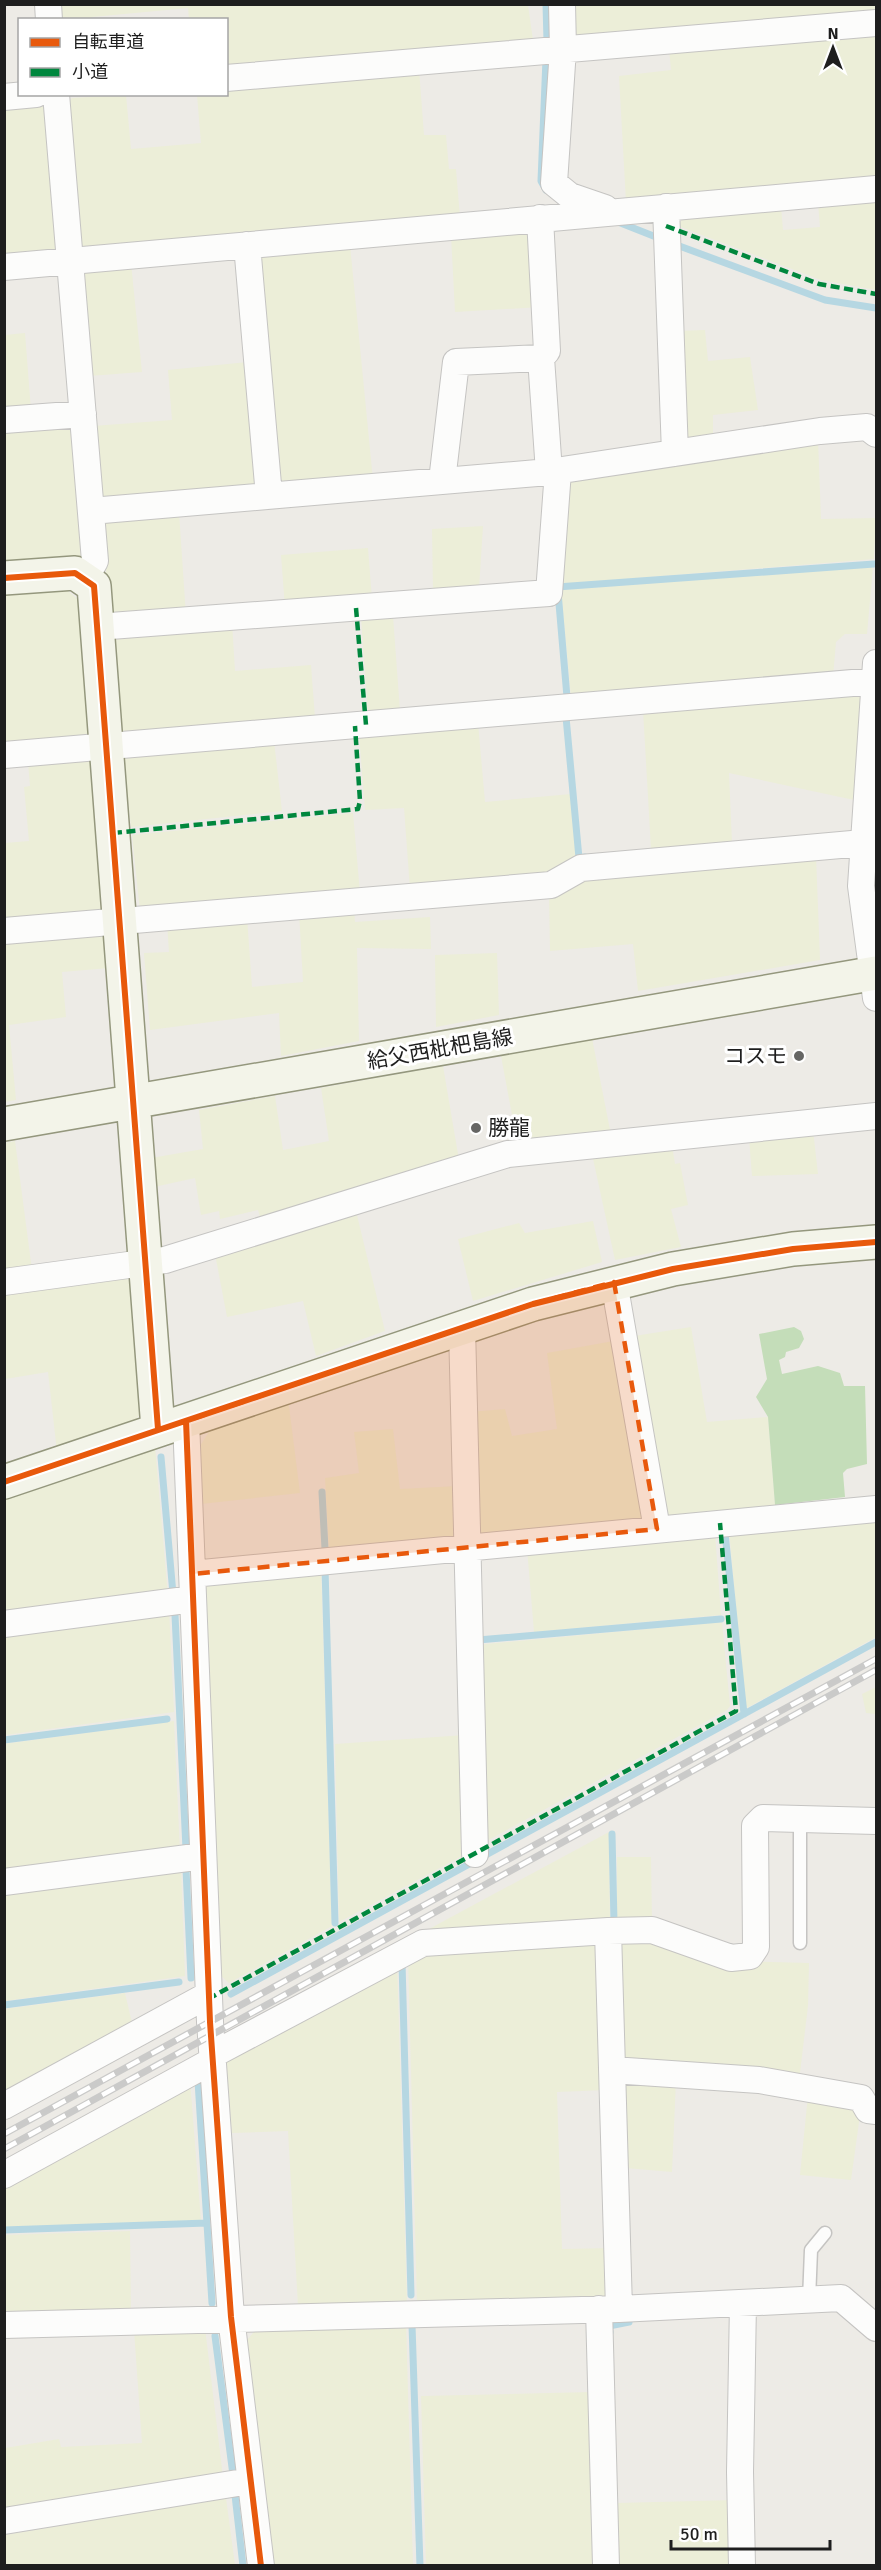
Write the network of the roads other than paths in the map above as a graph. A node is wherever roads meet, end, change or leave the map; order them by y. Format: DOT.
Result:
graph roads {
  1 [pos="562,4"];
  2 [pos="876,23"];
  3 [pos="563,49"];
  4 [pos="228,78"];
  5 [pos="56,96"];
  6 [pos="876,189"];
  7 [pos="666,207"];
  8 [pos="614,212"];
  9 [pos="540,218"];
  10 [pos="247,245"];
  11 [pos="71,262"];
  12 [pos="4,267"];
  13 [pos="542,358"];
  14 [pos="83,414"];
  15 [pos="4,420"];
  16 [pos="876,434"];
  17 [pos="675,453"];
  18 [pos="554,471"];
  19 [pos="442,481"];
  20 [pos="270,496"];
  21 [pos="91,511"];
  22 [pos="4,578"];
  23 [pos="86,578"];
  24 [pos="98,627"];
  25 [pos="876,675"];
  26 [pos="107,747"];
  27 [pos="4,755"];
  28 [pos="863,843"];
  29 [pos="119,921"];
  30 [pos="4,931"];
  31 [pos="875,982"];
  32 [pos="132,1102"];
  33 [pos="876,1116"];
  34 [pos="4,1124"];
  35 [pos="876,1242"];
  36 [pos="145,1263"];
  37 [pos="4,1282"];
  38 [pos="614,1282"];
  39 [pos="462,1327"];
  40 [pos="172,1425"];
  41 [pos="4,1482"];
  42 [pos="876,1509"];
  43 [pos="657,1529"];
  44 [pos="467,1546"];
  45 [pos="192,1574"];
  46 [pos="193,1599"];
  47 [pos="4,1624"];
  48 [pos="800,1819"];
  49 [pos="876,1821"];
  50 [pos="475,1854"];
  51 [pos="203,1856"];
  52 [pos="4,1882"];
  53 [pos="608,1931"];
  54 [pos="800,1943"];
  55 [pos="208,1995"];
  56 [pos="212,2058"];
  57 [pos="612,2070"];
  58 [pos="4,2106"];
  59 [pos="876,2111"];
  60 [pos="4,2175"];
  61 [pos="825,2233"];
  62 [pos="809,2300"];
  63 [pos="743,2303"];
  64 [pos="609,2309"];
  65 [pos="231,2317"];
  66 [pos="4,2325"];
  67 [pos="876,2328"];
  68 [pos="250,2481"];
  69 [pos="4,2521"];
  70 [pos="261,2565"];
  71 [pos="606,2565"];
  72 [pos="742,2565"];
  1 -- 3 [label="street"];
  2 -- 3 [label="street"];
  3 -- 4 [label="street"];
  3 -- 8 [label="street"];
  5 -- 11 [label="street"];
  6 -- 7 [label="street"];
  7 -- 8 [label="street"];
  7 -- 17 [label="street"];
  8 -- 9 [label="street"];
  9 -- 10 [label="street"];
  9 -- 13 [label="street"];
  10 -- 11 [label="street"];
  10 -- 20 [label="street"];
  11 -- 12 [label="street"];
  11 -- 14 [label="street"];
  13 -- 18 [label="street"];
  13 -- 19 [label="street"];
  14 -- 15 [label="street"];
  14 -- 21 [label="street"];
  16 -- 17 [label="street"];
  17 -- 18 [label="street"];
  18 -- 19 [label="street"];
  18 -- 24 [label="street"];
  19 -- 20 [label="street"];
  20 -- 21 [label="street"];
  21 -- 23 [label="street"];
  22 -- 23 [label="street"];
  23 -- 24 [label="street"];
  24 -- 26 [label="street"];
  25 -- 26 [label="street"];
  25 -- 28 [label="street"];
  26 -- 27 [label="street"];
  26 -- 29 [label="street"];
  28 -- 29 [label="street"];
  28 -- 31 [label="street"];
  29 -- 30 [label="street"];
  29 -- 32 [label="street"];
  31 -- 32 [label="street, 給父西枇杷島線"];
  32 -- 34 [label="street, 給父西枇杷島線"];
  32 -- 36 [label="street"];
  33 -- 36 [label="street"];
  35 -- 38 [label="street"];
  36 -- 37 [label="street"];
  36 -- 40 [label="street"];
  38 -- 39 [label="street"];
  38 -- 43 [label="street"];
  39 -- 40 [label="street"];
  39 -- 44 [label="street"];
  40 -- 41 [label="street"];
  40 -- 45 [label="street"];
  42 -- 43 [label="street"];
  43 -- 44 [label="street"];
  44 -- 45 [label="street"];
  44 -- 50 [label="street"];
  45 -- 46 [label="street"];
  46 -- 47 [label="street"];
  46 -- 51 [label="street"];
  48 -- 49 [label="street"];
  48 -- 53 [label="street"];
  48 -- 54 [label="lane"];
  51 -- 52 [label="street"];
  51 -- 55 [label="street"];
  53 -- 56 [label="street"];
  53 -- 57 [label="street"];
  55 -- 56 [label="street"];
  55 -- 58 [label="street"];
  56 -- 60 [label="street"];
  56 -- 65 [label="street"];
  57 -- 59 [label="street"];
  57 -- 64 [label="street"];
  61 -- 62 [label="lane"];
  62 -- 63 [label="street"];
  62 -- 67 [label="street"];
  63 -- 64 [label="street"];
  63 -- 72 [label="street"];
  64 -- 65 [label="street"];
  64 -- 71 [label="street"];
  65 -- 66 [label="street"];
  65 -- 68 [label="street"];
  68 -- 69 [label="street"];
  68 -- 70 [label="street"];
}
